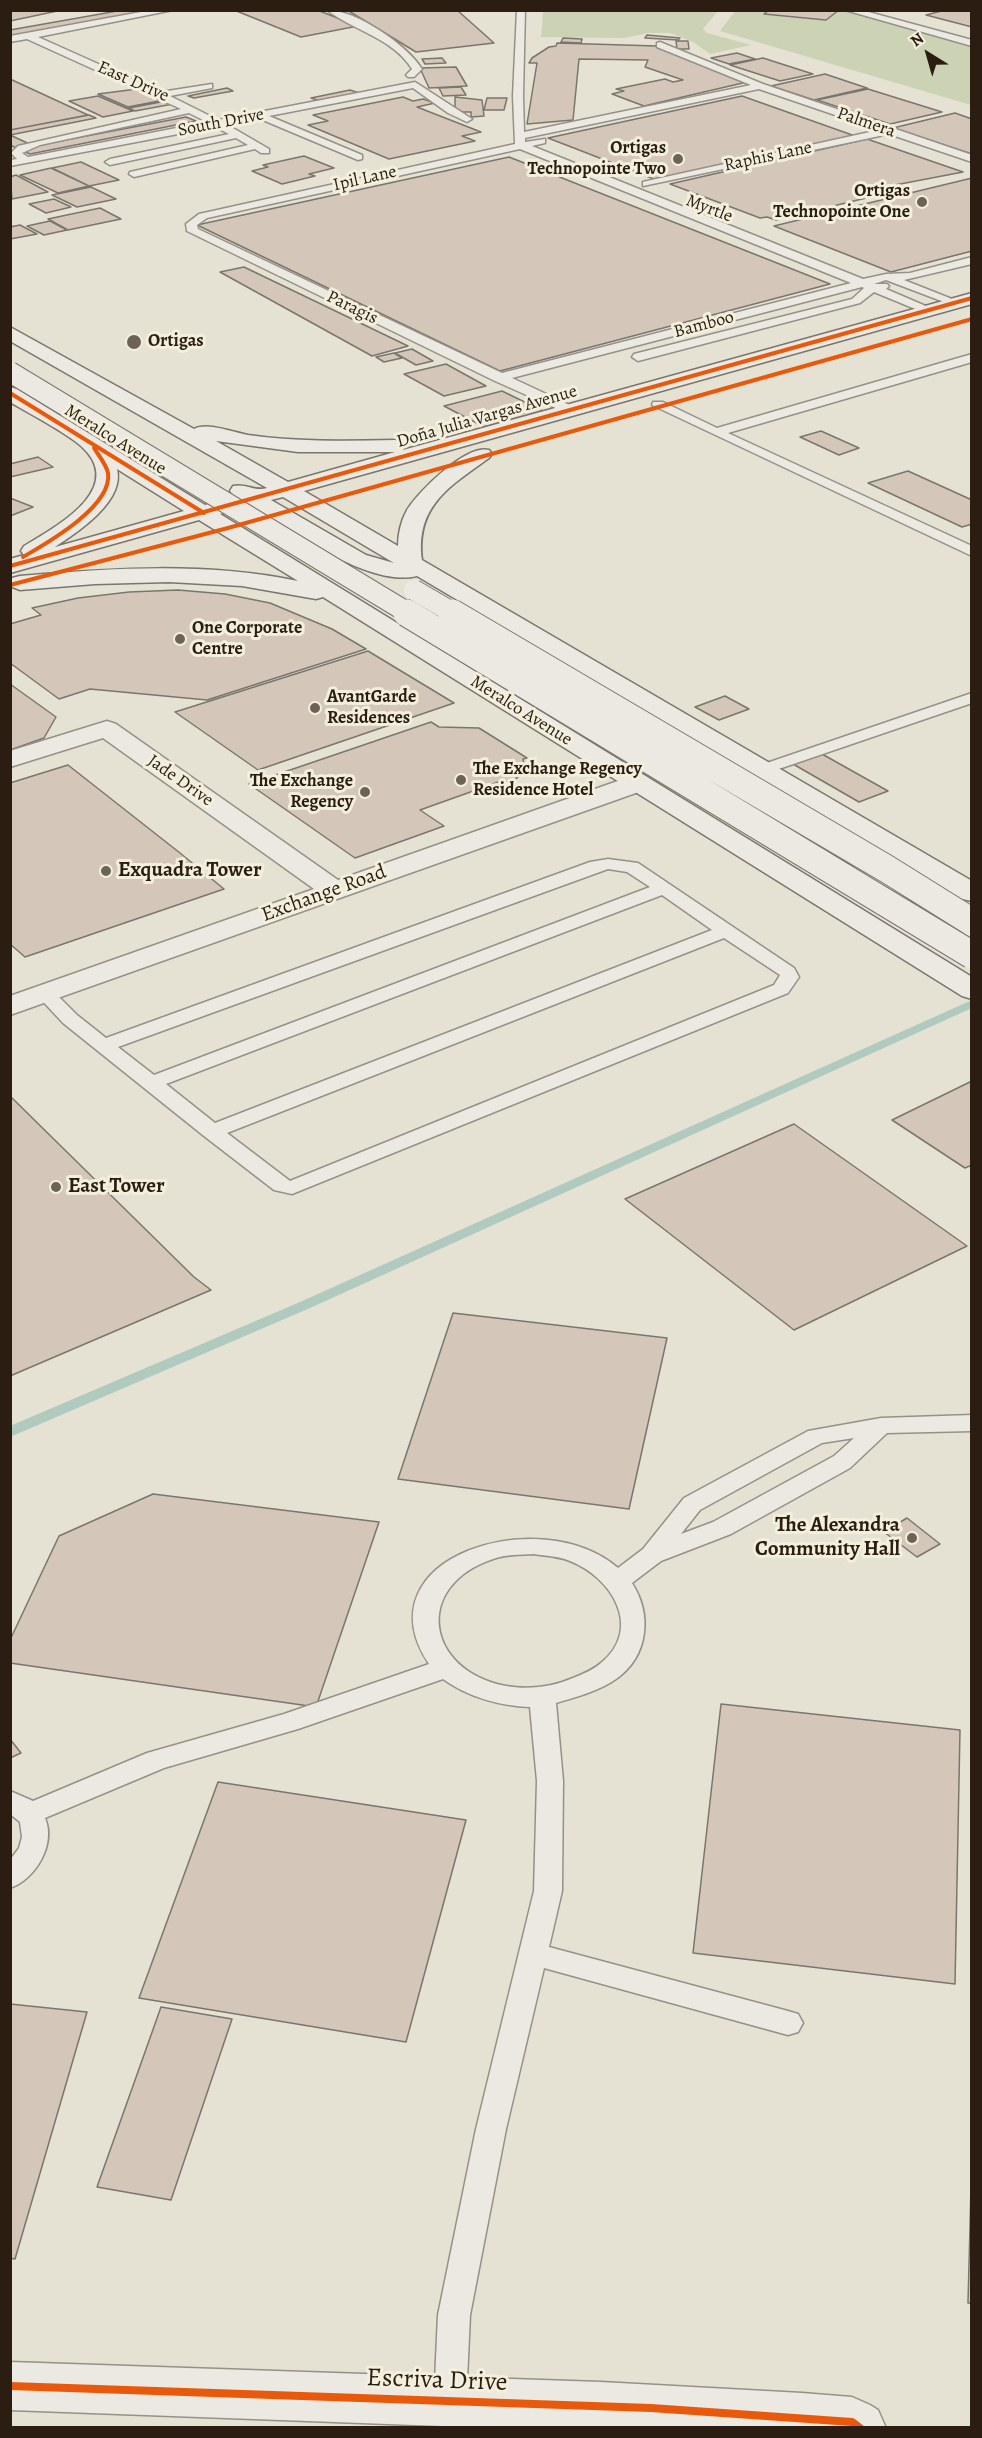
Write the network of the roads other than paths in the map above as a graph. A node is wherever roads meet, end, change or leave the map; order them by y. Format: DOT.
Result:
graph roads {
  1 [pos="169,10"];
  2 [pos="331,10"];
  3 [pos="522,10"];
  4 [pos="849,10"];
  5 [pos="29,36"];
  6 [pos="10,39"];
  7 [pos="972,43"];
  8 [pos="660,45"];
  9 [pos="413,80"];
  10 [pos="209,86"];
  11 [pos="760,86"];
  12 [pos="163,94"];
  13 [pos="192,110"];
  14 [pos="261,116"];
  15 [pos="467,119"];
  16 [pos="220,123"];
  17 [pos="889,130"];
  18 [pos="238,135"];
  19 [pos="519,140"];
  20 [pos="358,157"];
  21 [pos="972,159"];
  22 [pos="27,161"];
  23 [pos="110,162"];
  24 [pos="10,163"];
  25 [pos="10,168"];
  26 [pos="134,174"];
  27 [pos="647,184"];
  28 [pos="735,219"];
  29 [pos="191,224"];
  30 [pos="972,260"];
  31 [pos="864,269"];
  32 [pos="885,277"];
  33 [pos="905,279"];
  34 [pos="862,283"];
  35 [pos="874,288"];
  36 [pos="964,301"];
  37 [pos="928,310"];
  38 [pos="972,318"];
  39 [pos="10,333"];
  40 [pos="10,351"];
  41 [pos="972,358"];
  42 [pos="620,362"];
  43 [pos="499,378"];
  44 [pos="541,382"];
  45 [pos="519,388"];
  46 [pos="11,389"];
  47 [pos="658,405"];
  48 [pos="569,410"];
  49 [pos="154,416"];
  50 [pos="182,432"];
  51 [pos="717,432"];
  52 [pos="83,437"];
  53 [pos="454,442"];
  54 [pos="482,454"];
  55 [pos="285,489"];
  56 [pos="254,498"];
  57 [pos="310,504"];
  58 [pos="204,513"];
  59 [pos="278,513"];
  60 [pos="228,528"];
  61 [pos="972,552"];
  62 [pos="417,567"];
  63 [pos="13,574"];
  64 [pos="342,600"];
  65 [pos="506,619"];
  66 [pos="416,646"];
  67 [pos="972,698"];
  68 [pos="10,759"];
  69 [pos="761,770"];
  70 [pos="638,783"];
  71 [pos="663,888"];
  72 [pos="335,891"];
  73 [pos="972,892"];
  74 [pos="972,922"];
  75 [pos="725,931"];
  76 [pos="972,955"];
  77 [pos="972,990"];
  78 [pos="22,999"];
  79 [pos="104,1045"];
  80 [pos="151,1083"];
  81 [pos="211,1131"];
  82 [pos="972,1423"];
  83 [pos="881,1426"];
  84 [pos="652,1555"];
  85 [pos="618,1581"];
  86 [pos="447,1668"];
  87 [pos="542,1696"];
  88 [pos="20,1808"];
  89 [pos="10,1877"];
  90 [pos="533,1954"];
  91 [pos="788,2023"];
  92 [pos="10,2386"];
  93 [pos="450,2402"];
  94 [pos="860,2427"];
  1 -- 5 [label="lane"];
  2 -- 9 [label="lane"];
  3 -- 19 [label="lane"];
  4 -- 7 [label="lane"];
  5 -- 6 [label="lane"];
  5 -- 12 [label="lane, East Drive"];
  8 -- 11 [label="lane, Palmera"];
  9 -- 14 [label="lane, South Drive"];
  9 -- 15 [label="lane"];
  10 -- 12 [label="lane"];
  11 -- 17 [label="lane, Palmera"];
  11 -- 19 [label="lane, Ipil Lane"];
  12 -- 13 [label="lane, East Drive"];
  13 -- 16 [label="lane, East Drive"];
  13 -- 22 [label="lane"];
  14 -- 16 [label="lane, South Drive"];
  14 -- 20 [label="lane"];
  16 -- 18 [label="lane, East Drive"];
  16 -- 22 [label="lane, South Drive"];
  17 -- 21 [label="lane, Palmera"];
  17 -- 27 [label="lane, Raphis Lane"];
  18 -- 23 [label="lane"];
  18 -- 26 [label="lane, East Drive"];
  19 -- 27 [label="lane, Myrtle"];
  19 -- 29 [label="lane, Ipil Lane"];
  19 -- 34 [label="lane, Myrtle"];
  22 -- 24 [label="lane, South Drive"];
  22 -- 25 [label="lane, South Drive"];
  27 -- 28 [label="lane, Myrtle"];
  29 -- 43 [label="lane, Paragis"];
  30 -- 33 [label="lane, Bamboo"];
  31 -- 32 [label="lane"];
  32 -- 33 [label="lane, Bamboo"];
  32 -- 34 [label="lane, Bamboo"];
  33 -- 35 [label="lane, Bamboo"];
  33 -- 36 [label="lane"];
  34 -- 35 [label="lane, Myrtle"];
  34 -- 43 [label="lane, Bamboo"];
  35 -- 37 [label="lane, Myrtle"];
  35 -- 42 [label="lane, Bamboo"];
  36 -- 37 [label="main road, Doña Julia Vargas Avenue"];
  37 -- 48 [label="main road, Doña Julia Vargas Avenue"];
  38 -- 47 [label="main road, Doña Julia Vargas Avenue"];
  39 -- 49 [label="main road, Meralco Avenue"];
  40 -- 74 [label="main road, Meralco Avenue, bridge"];
  41 -- 51 [label="lane"];
  43 -- 45 [label="lane, Paragis"];
  44 -- 45 [label="lane"];
  45 -- 48 [label="lane, Paragis"];
  46 -- 52 [label="main road, Meralco Avenue"];
  46 -- 76 [label="main road, Meralco Avenue, bridge"];
  47 -- 51 [label="lane"];
  47 -- 54 [label="main road, Doña Julia Vargas Avenue"];
  48 -- 53 [label="main road, Doña Julia Vargas Avenue"];
  49 -- 50 [label="main road, Meralco Avenue"];
  49 -- 52 [label="main road"];
  49 -- 53 [label="main road"];
  50 -- 55 [label="main road, Meralco Avenue"];
  50 -- 56 [label="main road"];
  51 -- 61 [label="lane"];
  52 -- 58 [label="main road, Meralco Avenue"];
  52 -- 63 [label="main road"];
  53 -- 55 [label="main road, Doña Julia Vargas Avenue"];
  54 -- 57 [label="main road, Doña Julia Vargas Avenue"];
  54 -- 62 [label="main road"];
  55 -- 56 [label="main road, Doña Julia Vargas Avenue"];
  55 -- 57 [label="main road, Meralco Avenue"];
  56 -- 58 [label="main road, Doña Julia Vargas Avenue"];
  56 -- 59 [label="main road"];
  57 -- 59 [label="main road, Doña Julia Vargas Avenue"];
  57 -- 62 [label="main road, Meralco Avenue"];
  58 -- 60 [label="main road, Meralco Avenue"];
  58 -- 63 [label="main road, Doña Julia Vargas Avenue"];
  59 -- 60 [label="main road, Doña Julia Vargas Avenue"];
  59 -- 62 [label="main road"];
  60 -- 63 [label="main road, Doña Julia Vargas Avenue"];
  60 -- 64 [label="main road, Meralco Avenue"];
  62 -- 65 [label="main road, Meralco Avenue"];
  63 -- 64 [label="main road"];
  64 -- 66 [label="main road, Meralco Avenue"];
  65 -- 66 [label="main road"];
  65 -- 69 [label="main road, Meralco Avenue"];
  66 -- 70 [label="main road, Meralco Avenue"];
  67 -- 69 [label="lane"];
  68 -- 72 [label="main road, Jade Drive"];
  69 -- 73 [label="main road, Meralco Avenue"];
  70 -- 72 [label="main road, Exchange Road"];
  70 -- 77 [label="main road, Meralco Avenue"];
  71 -- 75 [label="lane"];
  71 -- 79 [label="lane"];
  71 -- 80 [label="lane"];
  72 -- 78 [label="main road, Exchange Road"];
  75 -- 81 [label="lane"];
  75 -- 81 [label="lane"];
  78 -- 79 [label="lane"];
  79 -- 80 [label="lane"];
  80 -- 81 [label="lane"];
  82 -- 83 [label="lane"];
  83 -- 84 [label="lane"];
  83 -- 84 [label="lane"];
  84 -- 85 [label="lane"];
  85 -- 86 [label="lane"];
  85 -- 87 [label="lane"];
  86 -- 87 [label="lane"];
  86 -- 88 [label="lane"];
  87 -- 90 [label="lane"];
  88 -- 89 [label="lane"];
  90 -- 91 [label="lane"];
  90 -- 93 [label="lane"];
  92 -- 93 [label="main road, Escriva Drive"];
  93 -- 94 [label="main road, Escriva Drive"];
}
